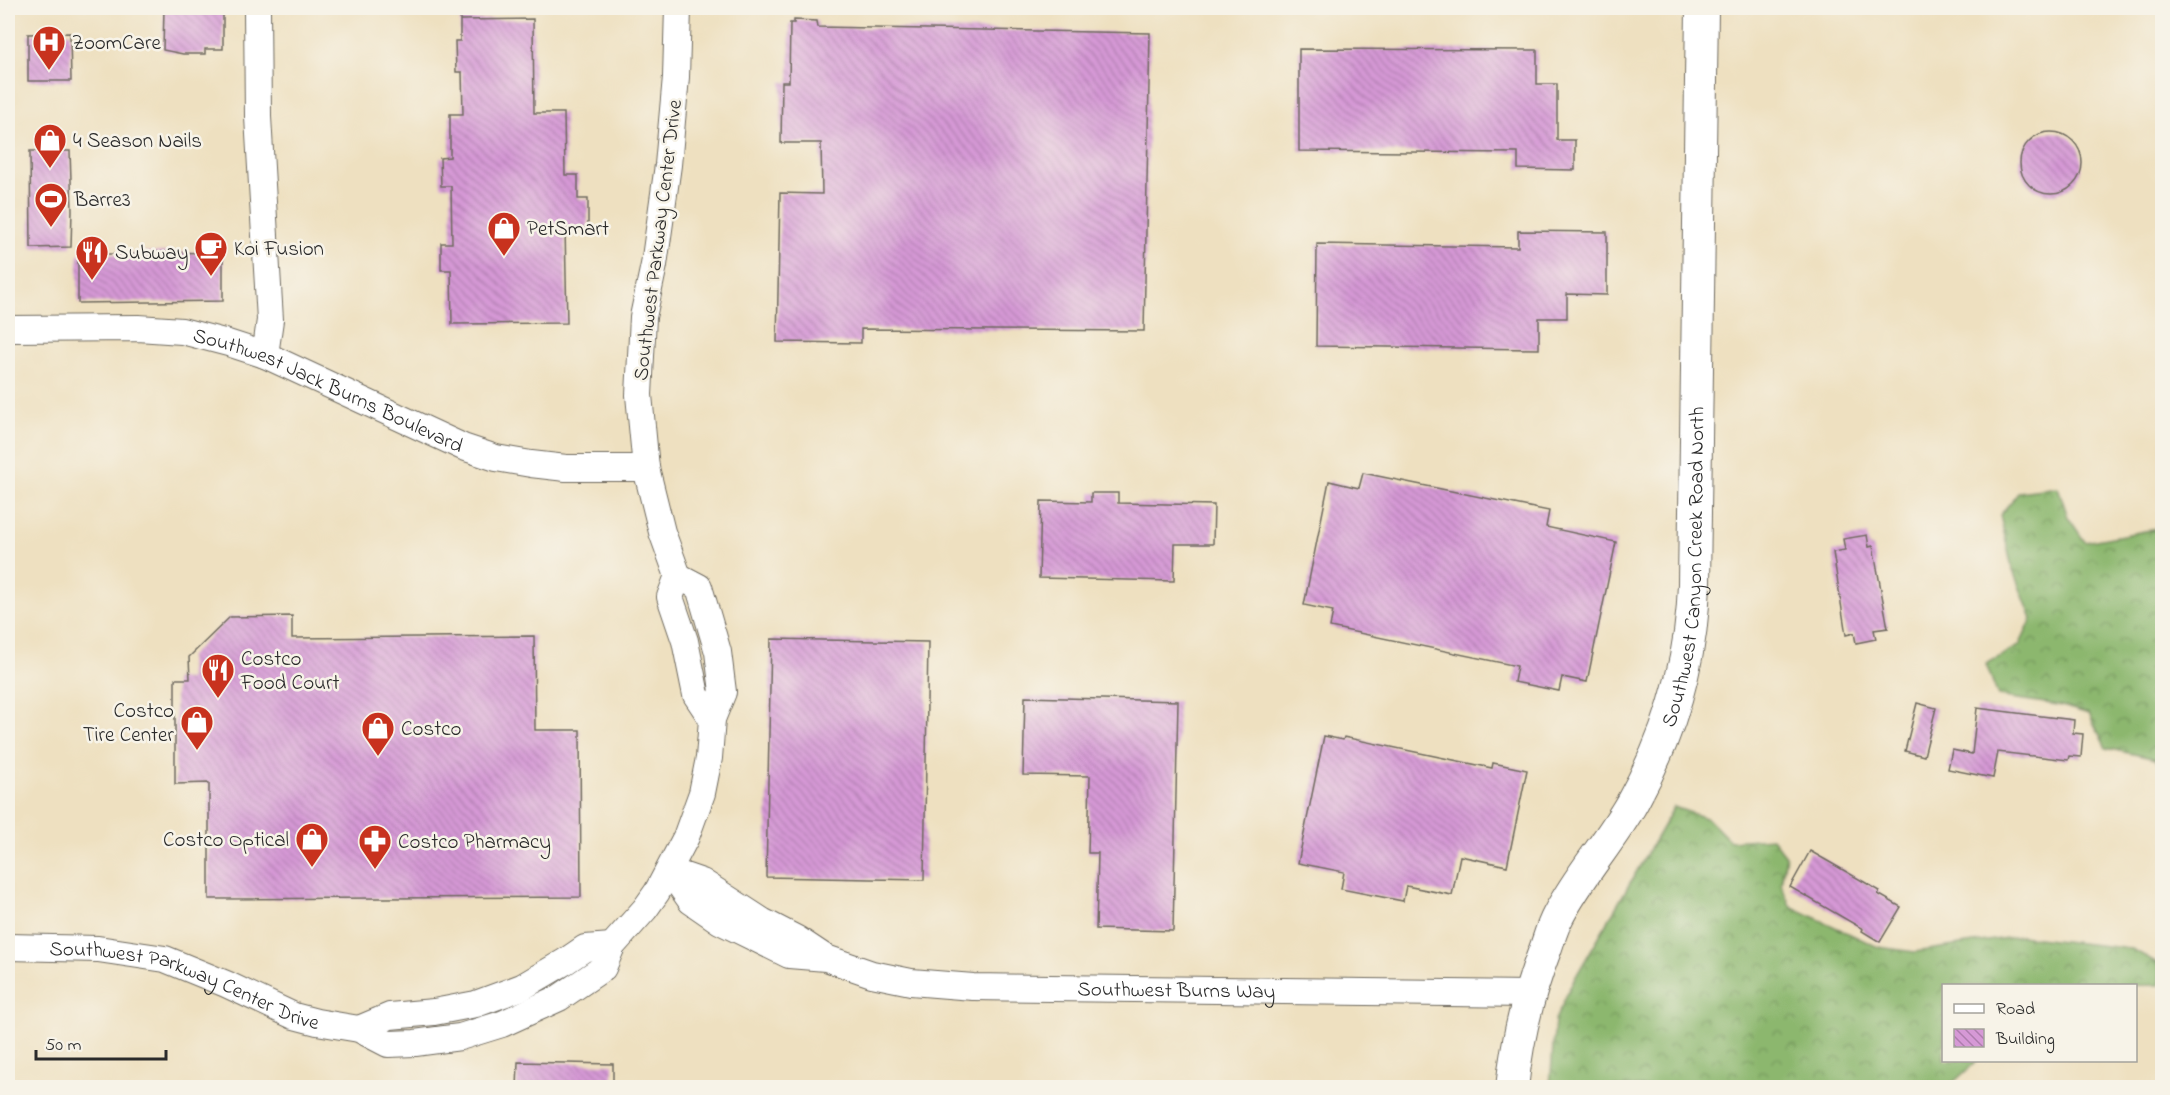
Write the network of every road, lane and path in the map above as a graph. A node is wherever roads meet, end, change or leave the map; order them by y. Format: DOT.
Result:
graph roads {
  1 [pos="257,8"];
  2 [pos="678,8"];
  3 [pos="1702,8"];
  4 [pos="8,329"];
  5 [pos="265,355"];
  6 [pos="646,468"];
  7 [pos="670,871"];
  8 [pos="8,947"];
  9 [pos="1530,994"];
  10 [pos="1512,1088"];
  1 -- 5 [label="street"];
  2 -- 6 [label="street, Southwest Parkway Center Drive"];
  3 -- 9 [label="main road, Southwest Canyon Creek Road North"];
  4 -- 5 [label="street, Southwest Jack Burns Boulevard"];
  5 -- 6 [label="street, Southwest Jack Burns Boulevard"];
  6 -- 7 [label="street, Southwest Parkway Center Drive"];
  7 -- 8 [label="street, Southwest Parkway Center Drive"];
  7 -- 9 [label="street, Southwest Burns Way"];
  9 -- 10 [label="main road, Southwest Canyon Creek Road North"];
}
